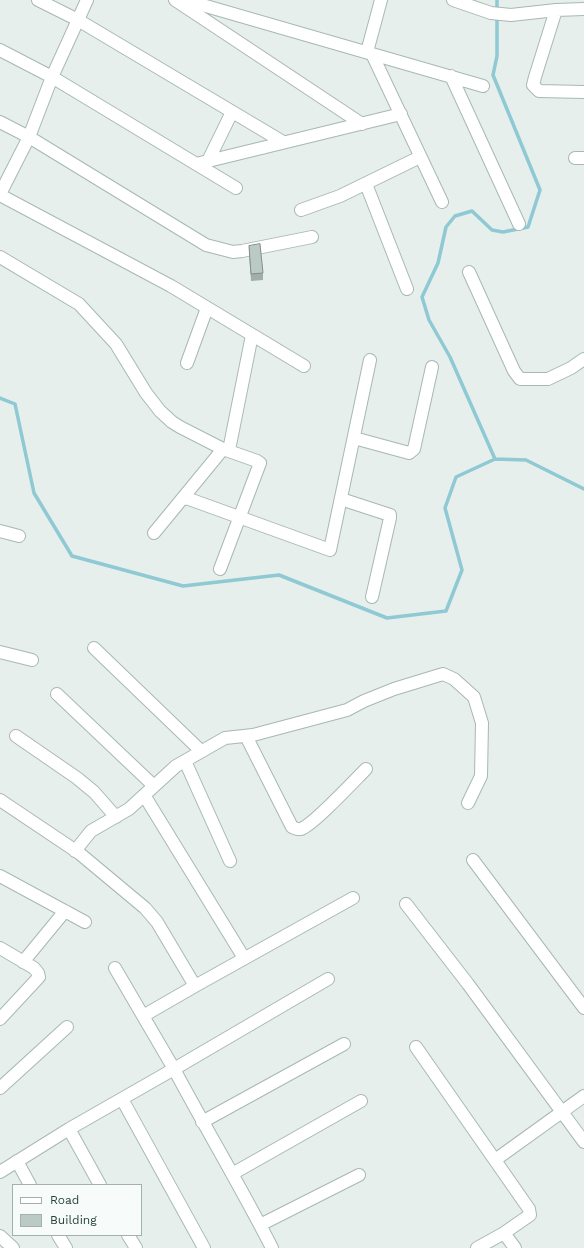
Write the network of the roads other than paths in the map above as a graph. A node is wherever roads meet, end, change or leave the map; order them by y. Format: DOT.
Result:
graph roads {
  1 [pos="38,0"];
  2 [pos="87,0"];
  3 [pos="175,0"];
  4 [pos="185,0"];
  5 [pos="381,0"];
  6 [pos="453,0"];
  7 [pos="556,10"];
  8 [pos="584,10"];
  9 [pos="78,20"];
  10 [pos="0,50"];
  11 [pos="369,53"];
  12 [pos="451,76"];
  13 [pos="52,77"];
  14 [pos="483,86"];
  15 [pos="584,92"];
  16 [pos="232,112"];
  17 [pos="401,114"];
  18 [pos="0,122"];
  19 [pos="362,124"];
  20 [pos="30,137"];
  21 [pos="283,142"];
  22 [pos="420,157"];
  23 [pos="202,163"];
  24 [pos="366,184"];
  25 [pos="236,188"];
  26 [pos="0,194"];
  27 [pos="442,202"];
  28 [pos="301,210"];
  29 [pos="518,224"];
  30 [pos="312,237"];
  31 [pos="0,257"];
  32 [pos="469,272"];
  33 [pos="407,289"];
  34 [pos="207,308"];
  35 [pos="252,335"];
  36 [pos="584,359"];
  37 [pos="370,360"];
  38 [pos="187,362"];
  39 [pos="304,366"];
  40 [pos="432,367"];
  41 [pos="354,438"];
  42 [pos="226,450"];
  43 [pos="183,498"];
  44 [pos="341,499"];
  45 [pos="240,518"];
  46 [pos="0,531"];
  47 [pos="154,533"];
  48 [pos="19,536"];
  49 [pos="220,569"];
  50 [pos="372,597"];
  51 [pos="94,648"];
  52 [pos="0,652"];
  53 [pos="32,660"];
  54 [pos="57,694"];
  55 [pos="16,736"];
  56 [pos="246,736"];
  57 [pos="201,751"];
  58 [pos="185,761"];
  59 [pos="366,769"];
  60 [pos="154,786"];
  61 [pos="144,795"];
  62 [pos="0,800"];
  63 [pos="468,803"];
  64 [pos="116,817"];
  65 [pos="75,851"];
  66 [pos="473,860"];
  67 [pos="230,861"];
  68 [pos="0,876"];
  69 [pos="353,898"];
  70 [pos="406,904"];
  71 [pos="65,911"];
  72 [pos="85,922"];
  73 [pos="0,948"];
  74 [pos="244,958"];
  75 [pos="23,962"];
  76 [pos="115,968"];
  77 [pos="328,979"];
  78 [pos="195,986"];
  79 [pos="584,1008"];
  80 [pos="143,1016"];
  81 [pos="0,1019"];
  82 [pos="67,1027"];
  83 [pos="344,1044"];
  84 [pos="416,1047"];
  85 [pos="174,1069"];
  86 [pos="0,1088"];
  87 [pos="584,1096"];
  88 [pos="122,1099"];
  89 [pos="361,1101"];
  90 [pos="562,1112"];
  91 [pos="202,1122"];
  92 [pos="69,1129"];
  93 [pos="584,1142"];
  94 [pos="495,1160"];
  95 [pos="17,1161"];
  96 [pos="0,1172"];
  97 [pos="232,1174"];
  98 [pos="359,1176"];
  99 [pos="29,1184"];
  100 [pos="99,1184"];
  101 [pos="260,1225"];
  102 [pos="504,1233"];
  103 [pos="0,1236"];
  104 [pos="59,1236"];
  105 [pos="129,1236"];
  106 [pos="13,1248"];
  107 [pos="66,1248"];
  108 [pos="136,1248"];
  109 [pos="204,1248"];
  110 [pos="272,1248"];
  111 [pos="477,1248"];
  112 [pos="515,1248"];
  1 -- 9 [label="street"];
  2 -- 9 [label="street"];
  3 -- 19 [label="street"];
  4 -- 11 [label="street"];
  5 -- 11 [label="street"];
  6 -- 7 [label="street"];
  7 -- 8 [label="street"];
  7 -- 15 [label="street"];
  9 -- 13 [label="street"];
  9 -- 16 [label="street"];
  10 -- 13 [label="street"];
  11 -- 12 [label="street"];
  11 -- 17 [label="street"];
  12 -- 14 [label="street"];
  12 -- 29 [label="street"];
  13 -- 20 [label="street"];
  13 -- 23 [label="street"];
  16 -- 21 [label="street"];
  16 -- 23 [label="street"];
  17 -- 19 [label="street"];
  17 -- 22 [label="street"];
  18 -- 20 [label="street"];
  19 -- 21 [label="street"];
  20 -- 26 [label="street"];
  20 -- 30 [label="street"];
  21 -- 23 [label="street"];
  22 -- 24 [label="street"];
  22 -- 27 [label="street"];
  23 -- 25 [label="street"];
  24 -- 28 [label="street"];
  24 -- 33 [label="street"];
  26 -- 34 [label="street"];
  31 -- 42 [label="street"];
  32 -- 36 [label="street"];
  34 -- 35 [label="street"];
  34 -- 38 [label="street"];
  35 -- 39 [label="street"];
  35 -- 42 [label="street"];
  37 -- 41 [label="street"];
  40 -- 41 [label="street"];
  41 -- 44 [label="street"];
  42 -- 43 [label="street"];
  42 -- 45 [label="street"];
  43 -- 45 [label="street"];
  43 -- 47 [label="street"];
  44 -- 45 [label="street"];
  44 -- 50 [label="street"];
  45 -- 49 [label="street"];
  46 -- 48 [label="street"];
  51 -- 57 [label="street"];
  52 -- 53 [label="street"];
  54 -- 60 [label="street"];
  55 -- 64 [label="street"];
  56 -- 57 [label="street"];
  56 -- 59 [label="street"];
  56 -- 63 [label="street"];
  57 -- 58 [label="street"];
  58 -- 60 [label="street"];
  58 -- 67 [label="street"];
  60 -- 61 [label="street"];
  61 -- 64 [label="street"];
  61 -- 74 [label="street"];
  62 -- 65 [label="street"];
  64 -- 65 [label="street"];
  65 -- 78 [label="street"];
  66 -- 79 [label="street"];
  68 -- 71 [label="street"];
  69 -- 74 [label="street"];
  70 -- 90 [label="street"];
  71 -- 72 [label="street"];
  71 -- 75 [label="street"];
  73 -- 75 [label="street"];
  74 -- 78 [label="street"];
  75 -- 81 [label="street"];
  76 -- 80 [label="street"];
  77 -- 85 [label="street"];
  78 -- 80 [label="street"];
  80 -- 85 [label="street"];
  82 -- 86 [label="street"];
  83 -- 91 [label="street"];
  84 -- 94 [label="street"];
  85 -- 88 [label="street"];
  85 -- 91 [label="street"];
  87 -- 90 [label="street"];
  88 -- 92 [label="street"];
  88 -- 109 [label="street"];
  89 -- 97 [label="street"];
  90 -- 93 [label="street"];
  90 -- 94 [label="street"];
  91 -- 97 [label="street"];
  92 -- 95 [label="street"];
  92 -- 100 [label="street"];
  94 -- 102 [label="street"];
  95 -- 96 [label="street"];
  95 -- 99 [label="street"];
  97 -- 101 [label="street"];
  98 -- 101 [label="street"];
  101 -- 110 [label="street"];
  102 -- 111 [label="street"];
  102 -- 112 [label="street"];
  103 -- 106 [label="street"];
  104 -- 107 [label="street"];
  105 -- 108 [label="street"];
}
